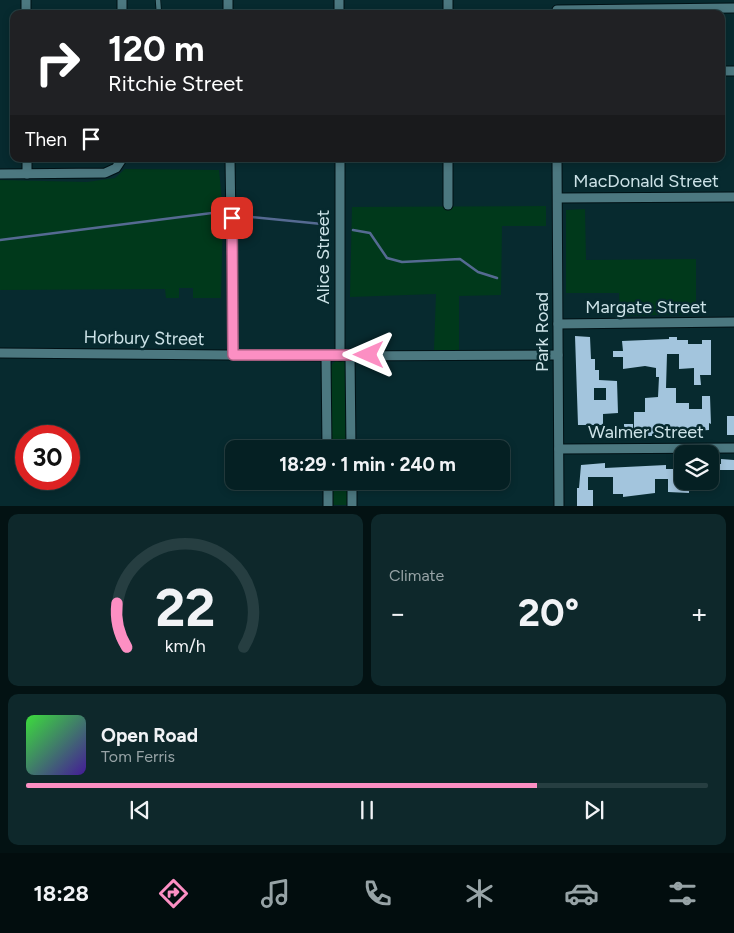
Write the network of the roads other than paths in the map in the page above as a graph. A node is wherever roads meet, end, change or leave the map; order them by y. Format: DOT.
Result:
graph roads {
  1 [pos="557,8"];
  2 [pos="734,8"];
  3 [pos="27,162"];
  4 [pos="120,162"];
  5 [pos="230,162"];
  6 [pos="340,162"];
  7 [pos="448,162"];
  8 [pos="558,162"];
  9 [pos="0,174"];
  10 [pos="27,174"];
  11 [pos="734,197"];
  12 [pos="558,198"];
  13 [pos="448,205"];
  14 [pos="734,322"];
  15 [pos="558,324"];
  16 [pos="0,353"];
  17 [pos="233,355"];
  18 [pos="558,355"];
  19 [pos="326,356"];
  20 [pos="340,356"];
  21 [pos="350,356"];
  22 [pos="327,440"];
  23 [pos="351,440"];
  24 [pos="734,448"];
  25 [pos="559,449"];
  26 [pos="328,490"];
  27 [pos="352,490"];
  28 [pos="328,506"];
  29 [pos="352,506"];
  30 [pos="559,506"];
  1 -- 2 [label="street"];
  3 -- 10 [label="street"];
  4 -- 10 [label="street"];
  5 -- 17 [label="street"];
  6 -- 20 [label="street, Alice Street"];
  7 -- 13 [label="street"];
  8 -- 12 [label="street, Park Road"];
  9 -- 10 [label="street"];
  11 -- 12 [label="street, MacDonald Street"];
  12 -- 15 [label="street, Park Road"];
  14 -- 15 [label="street, Margate Street"];
  15 -- 18 [label="street, Park Road"];
  16 -- 17 [label="street, Horbury Street"];
  17 -- 19 [label="street, Horbury Street"];
  18 -- 21 [label="street, Horbury Street"];
  18 -- 25 [label="street, Park Road"];
  19 -- 20 [label="street, Horbury Street"];
  19 -- 22 [label="street"];
  20 -- 21 [label="street, Horbury Street"];
  21 -- 23 [label="street"];
  24 -- 25 [label="street, Walmer Street"];
  25 -- 30 [label="street, Park Road"];
  26 -- 28 [label="street"];
  27 -- 29 [label="street"];
}
